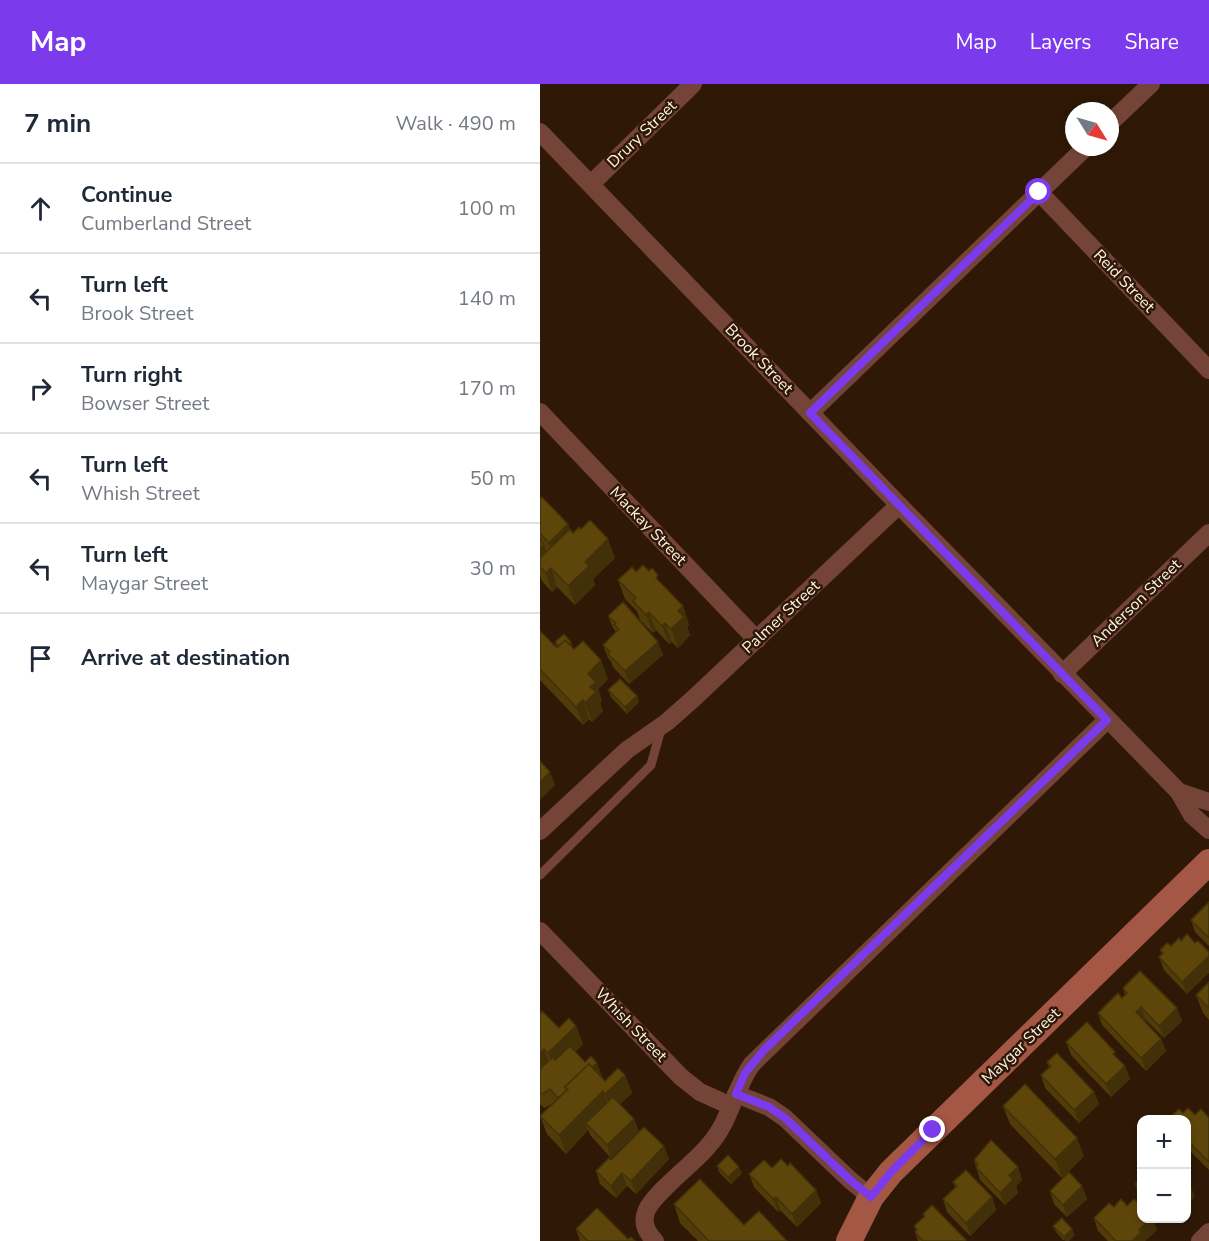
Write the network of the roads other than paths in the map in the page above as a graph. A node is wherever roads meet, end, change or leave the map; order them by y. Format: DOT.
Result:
graph roads {
  1 [pos="693,84"];
  2 [pos="1151,84"];
  3 [pos="1119,114"];
  4 [pos="540,132"];
  5 [pos="1077,156"];
  6 [pos="591,184"];
  7 [pos="1039,192"];
  8 [pos="1209,370"];
  9 [pos="540,412"];
  10 [pos="810,413"];
  11 [pos="899,505"];
  12 [pos="1209,533"];
  13 [pos="757,640"];
  14 [pos="1062,674"];
  15 [pos="1107,720"];
  16 [pos="662,726"];
  17 [pos="1179,792"];
  18 [pos="1209,802"];
  19 [pos="1209,830"];
  20 [pos="540,831"];
  21 [pos="1208,864"];
  22 [pos="540,875"];
  23 [pos="540,931"];
  24 [pos="733,1100"];
  25 [pos="871,1197"];
  26 [pos="1209,1232"];
  27 [pos="655,1241"];
  28 [pos="849,1241"];
  29 [pos="1200,1241"];
  1 -- 6 [label="street, Drury Street"];
  2 -- 3 [label="street"];
  4 -- 6 [label="street, Brook Street"];
  5 -- 7 [label="street"];
  6 -- 10 [label="street, Brook Street"];
  7 -- 8 [label="street, Reid Street"];
  7 -- 10 [label="street"];
  9 -- 13 [label="street, Mackay Street"];
  10 -- 11 [label="street, Brook Street"];
  11 -- 13 [label="street, Palmer Street"];
  11 -- 14 [label="street, Brook Street"];
  12 -- 14 [label="street, Anderson Street"];
  13 -- 16 [label="street, Palmer Street"];
  14 -- 15 [label="street, Brook Street"];
  15 -- 17 [label="street, Brook Street"];
  15 -- 24 [label="street"];
  16 -- 20 [label="street, Palmer Street"];
  16 -- 22 [label="lane"];
  17 -- 18 [label="street, Brook Street"];
  17 -- 19 [label="street, Brook Street"];
  21 -- 25 [label="main road, Maygar Street"];
  23 -- 24 [label="street, Whish Street"];
  24 -- 25 [label="street, Whish Street"];
  24 -- 27 [label="street"];
  25 -- 28 [label="main road, Maygar Street"];
  26 -- 29 [label="street"];
}
